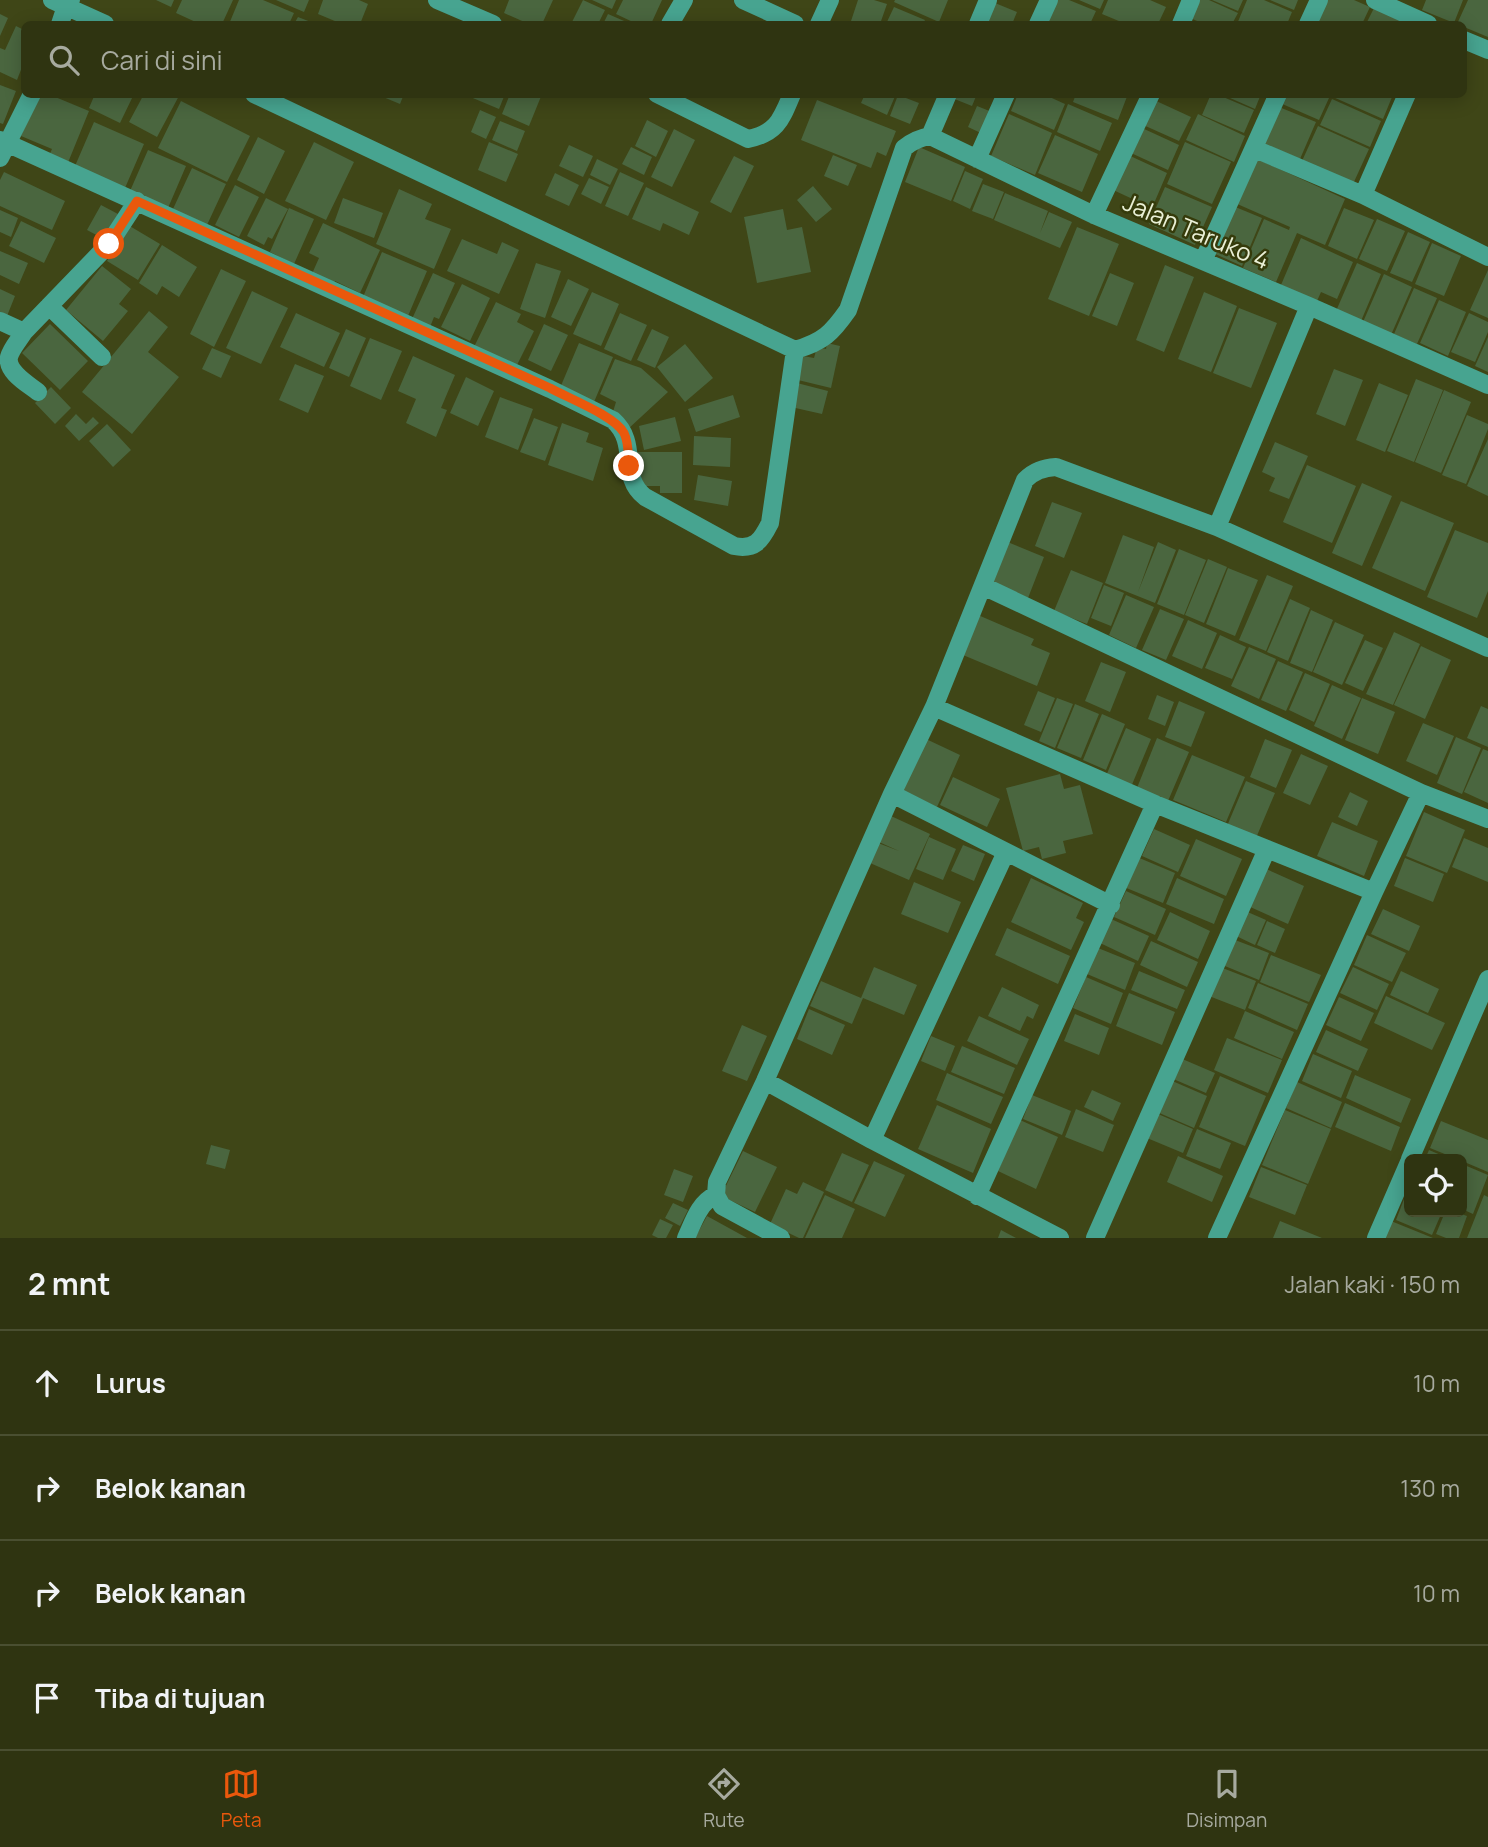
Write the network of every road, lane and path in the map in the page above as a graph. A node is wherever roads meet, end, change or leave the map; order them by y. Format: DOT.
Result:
graph roads {
  1 [pos="437,0"];
  2 [pos="684,0"];
  3 [pos="743,0"];
  4 [pos="830,0"];
  5 [pos="988,0"];
  6 [pos="1049,0"];
  7 [pos="1191,0"];
  8 [pos="1319,0"];
  9 [pos="1375,0"];
  10 [pos="63,2"];
  11 [pos="60,21"];
  12 [pos="99,21"];
  13 [pos="486,21"];
  14 [pos="672,21"];
  15 [pos="788,21"];
  16 [pos="820,21"];
  17 [pos="979,21"];
  18 [pos="1039,21"];
  19 [pos="1182,21"];
  20 [pos="1309,21"];
  21 [pos="1421,21"];
  22 [pos="1467,41"];
  23 [pos="1488,50"];
  24 [pos="30,98"];
  25 [pos="262,98"];
  26 [pos="665,98"];
  27 [pos="790,98"];
  28 [pos="946,98"];
  29 [pos="1004,98"];
  30 [pos="1149,98"];
  31 [pos="1276,98"];
  32 [pos="1405,98"];
  33 [pos="930,136"];
  34 [pos="2,147"];
  35 [pos="1255,149"];
  36 [pos="977,159"];
  37 [pos="1363,195"];
  38 [pos="137,201"];
  39 [pos="1094,215"];
  40 [pos="1488,257"];
  41 [pos="1203,261"];
  42 [pos="50,306"];
  43 [pos="1309,306"];
  44 [pos="0,321"];
  45 [pos="24,332"];
  46 [pos="795,349"];
  47 [pos="102,358"];
  48 [pos="1488,385"];
  49 [pos="38,392"];
  50 [pos="1217,527"];
  51 [pos="983,586"];
  52 [pos="1488,649"];
  53 [pos="934,707"];
  54 [pos="1421,793"];
  55 [pos="892,794"];
  56 [pos="1155,804"];
  57 [pos="1488,819"];
  58 [pos="1267,849"];
  59 [pos="1006,852"];
  60 [pos="1374,892"];
  61 [pos="1111,905"];
  62 [pos="1488,979"];
  63 [pos="765,1081"];
  64 [pos="872,1140"];
  65 [pos="1413,1154"];
  66 [pos="1404,1175"];
  67 [pos="716,1195"];
  68 [pos="978,1196"];
  69 [pos="686,1238"];
  70 [pos="781,1238"];
  71 [pos="1060,1238"];
  72 [pos="1095,1238"];
  73 [pos="1217,1238"];
  74 [pos="1377,1238"];
  1 -- 13 [label="street"];
  2 -- 14 [label="street"];
  3 -- 15 [label="street"];
  4 -- 16 [label="street"];
  5 -- 17 [label="street"];
  6 -- 18 [label="street"];
  7 -- 19 [label="street"];
  8 -- 20 [label="street"];
  9 -- 21 [label="street"];
  10 -- 11 [label="street"];
  10 -- 12 [label="street"];
  22 -- 23 [label="street"];
  24 -- 34 [label="street"];
  25 -- 46 [label="street"];
  26 -- 27 [label="street"];
  28 -- 33 [label="street"];
  29 -- 36 [label="street"];
  30 -- 39 [label="street"];
  31 -- 35 [label="street"];
  32 -- 37 [label="street"];
  33 -- 36 [label="street, Jalan Taruko 4"];
  33 -- 46 [label="street"];
  34 -- 38 [label="street"];
  35 -- 37 [label="street"];
  35 -- 41 [label="street"];
  36 -- 39 [label="street, Jalan Taruko 4"];
  37 -- 40 [label="street"];
  38 -- 42 [label="street"];
  38 -- 46 [label="street"];
  39 -- 41 [label="street, Jalan Taruko 4"];
  41 -- 43 [label="street, Jalan Taruko 4"];
  42 -- 45 [label="street"];
  42 -- 47 [label="street"];
  43 -- 48 [label="street, Jalan Taruko 4"];
  43 -- 50 [label="street"];
  44 -- 45 [label="street"];
  45 -- 49 [label="street"];
  50 -- 51 [label="street"];
  50 -- 52 [label="street"];
  51 -- 53 [label="street"];
  51 -- 54 [label="street"];
  53 -- 55 [label="street"];
  53 -- 56 [label="street"];
  54 -- 57 [label="street"];
  54 -- 60 [label="street"];
  55 -- 59 [label="street"];
  55 -- 63 [label="street"];
  56 -- 58 [label="street"];
  56 -- 61 [label="street"];
  58 -- 60 [label="street"];
  58 -- 72 [label="street"];
  59 -- 61 [label="street"];
  59 -- 64 [label="street"];
  60 -- 73 [label="street"];
  61 -- 68 [label="street"];
  62 -- 65 [label="street"];
  63 -- 64 [label="street"];
  63 -- 67 [label="street"];
  64 -- 68 [label="street"];
  66 -- 74 [label="street"];
  67 -- 69 [label="street"];
  67 -- 70 [label="street"];
  68 -- 71 [label="street"];
}
